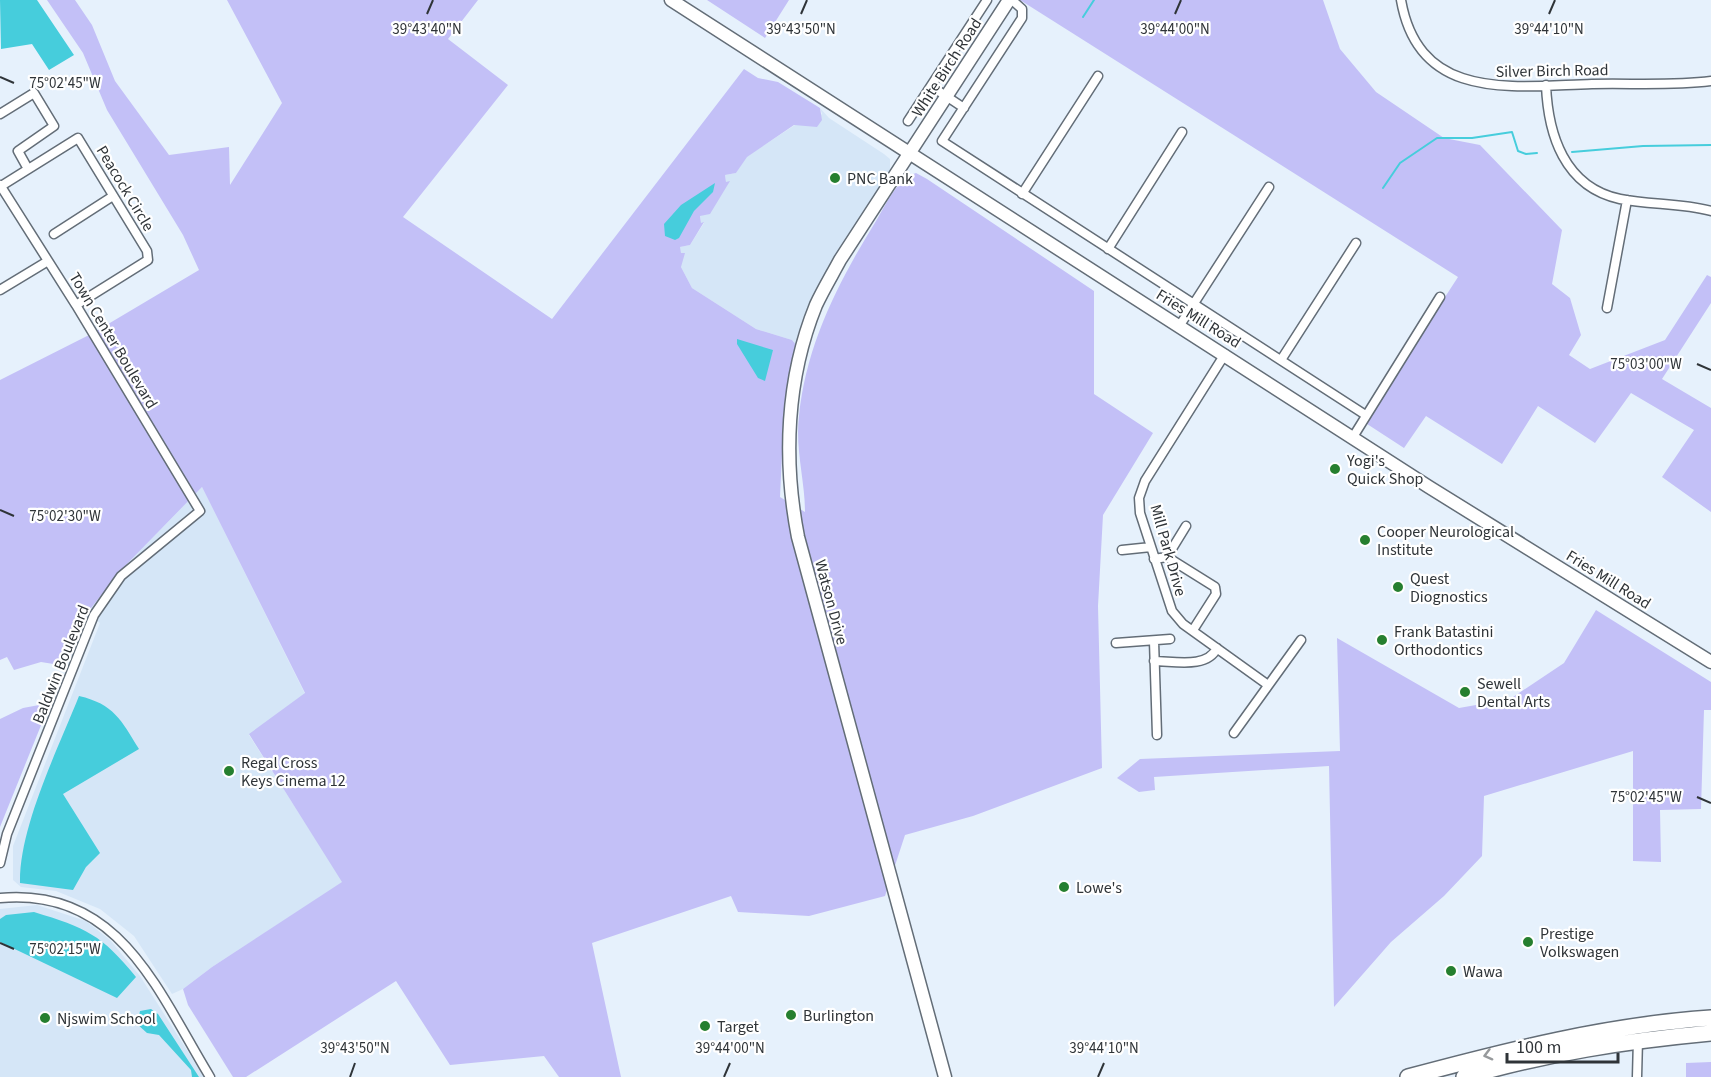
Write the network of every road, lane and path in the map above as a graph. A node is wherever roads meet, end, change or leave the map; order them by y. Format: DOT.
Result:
graph roads {
  1 [pos="671,0"];
  2 [pos="987,0"];
  3 [pos="1010,0"];
  4 [pos="1401,0"];
  5 [pos="1098,76"];
  6 [pos="1711,81"];
  7 [pos="1546,85"];
  8 [pos="931,86"];
  9 [pos="946,96"];
  10 [pos="964,108"];
  11 [pos="0,114"];
  12 [pos="908,121"];
  13 [pos="1182,132"];
  14 [pos="910,152"];
  15 [pos="28,169"];
  16 [pos="0,186"];
  17 [pos="1269,187"];
  18 [pos="1022,194"];
  19 [pos="113,196"];
  20 [pos="4,199"];
  21 [pos="1627,200"];
  22 [pos="1711,211"];
  23 [pos="54,234"];
  24 [pos="1356,243"];
  25 [pos="1108,249"];
  26 [pos="48,261"];
  27 [pos="1,287"];
  28 [pos="1440,297"];
  29 [pos="1194,304"];
  30 [pos="76,305"];
  31 [pos="1608,308"];
  32 [pos="1180,325"];
  33 [pos="1225,354"];
  34 [pos="1281,360"];
  35 [pos="1365,414"];
  36 [pos="1353,437"];
  37 [pos="200,511"];
  38 [pos="1186,526"];
  39 [pos="1150,547"];
  40 [pos="1122,550"];
  41 [pos="1167,557"];
  42 [pos="1154,559"];
  43 [pos="1193,630"];
  44 [pos="1170,639"];
  45 [pos="1154,640"];
  46 [pos="1301,640"];
  47 [pos="1116,643"];
  48 [pos="1217,648"];
  49 [pos="1155,661"];
  50 [pos="1711,662"];
  51 [pos="1268,685"];
  52 [pos="1234,733"];
  53 [pos="1157,735"];
  54 [pos="0,863"];
  55 [pos="0,898"];
  56 [pos="1711,1018"];
  57 [pos="1711,1033"];
  58 [pos="1638,1039"];
  59 [pos="210,1077"];
  60 [pos="945,1077"];
  61 [pos="1408,1077"];
  62 [pos="1464,1077"];
  63 [pos="1637,1077"];
  1 -- 14 [label="main road, Fries Mill Road"];
  2 -- 8 [label="street"];
  3 -- 9 [label="main road, White Birch Road"];
  3 -- 10 [label="street"];
  4 -- 7 [label="street, Silver Birch Road"];
  5 -- 18 [label="street"];
  6 -- 7 [label="street, Silver Birch Road"];
  7 -- 21 [label="street"];
  8 -- 9 [label="street"];
  8 -- 12 [label="street"];
  9 -- 10 [label="street"];
  9 -- 14 [label="main road, White Birch Road"];
  10 -- 18 [label="street"];
  11 -- 15 [label="street"];
  13 -- 25 [label="street"];
  14 -- 32 [label="main road, Fries Mill Road"];
  14 -- 60 [label="main road, Watson Drive"];
  15 -- 16 [label="street, Peacock Circle"];
  15 -- 19 [label="street, Peacock Circle"];
  16 -- 20 [label="street, Town Center Boulevard"];
  17 -- 29 [label="street"];
  18 -- 25 [label="street"];
  19 -- 23 [label="street"];
  19 -- 30 [label="street, Peacock Circle"];
  20 -- 26 [label="street, Town Center Boulevard"];
  21 -- 22 [label="street"];
  21 -- 31 [label="street"];
  24 -- 34 [label="street"];
  25 -- 29 [label="street"];
  26 -- 27 [label="street"];
  26 -- 30 [label="street, Town Center Boulevard"];
  28 -- 35 [label="street"];
  29 -- 32 [label="street"];
  29 -- 34 [label="street"];
  30 -- 37 [label="street, Town Center Boulevard"];
  32 -- 33 [label="main road, Fries Mill Road"];
  33 -- 36 [label="main road, Fries Mill Road"];
  33 -- 39 [label="street, Mill Park Drive"];
  34 -- 35 [label="street"];
  35 -- 36 [label="street"];
  36 -- 50 [label="main road, Fries Mill Road"];
  37 -- 54 [label="street, Baldwin Boulevard"];
  38 -- 41 [label="street"];
  39 -- 40 [label="street"];
  39 -- 42 [label="street, Mill Park Drive"];
  41 -- 42 [label="street"];
  41 -- 43 [label="street"];
  42 -- 43 [label="street, Mill Park Drive"];
  43 -- 48 [label="street, Mill Park Drive"];
  44 -- 45 [label="street"];
  45 -- 47 [label="street"];
  45 -- 49 [label="street"];
  46 -- 51 [label="street"];
  48 -- 49 [label="street"];
  48 -- 51 [label="street, Mill Park Drive"];
  49 -- 53 [label="street"];
  51 -- 52 [label="street"];
  55 -- 59 [label="street"];
  56 -- 61 [label="highway, one-way"];
  57 -- 58 [label="highway"];
  58 -- 62 [label="highway"];
  58 -- 63 [label="street"];
}
